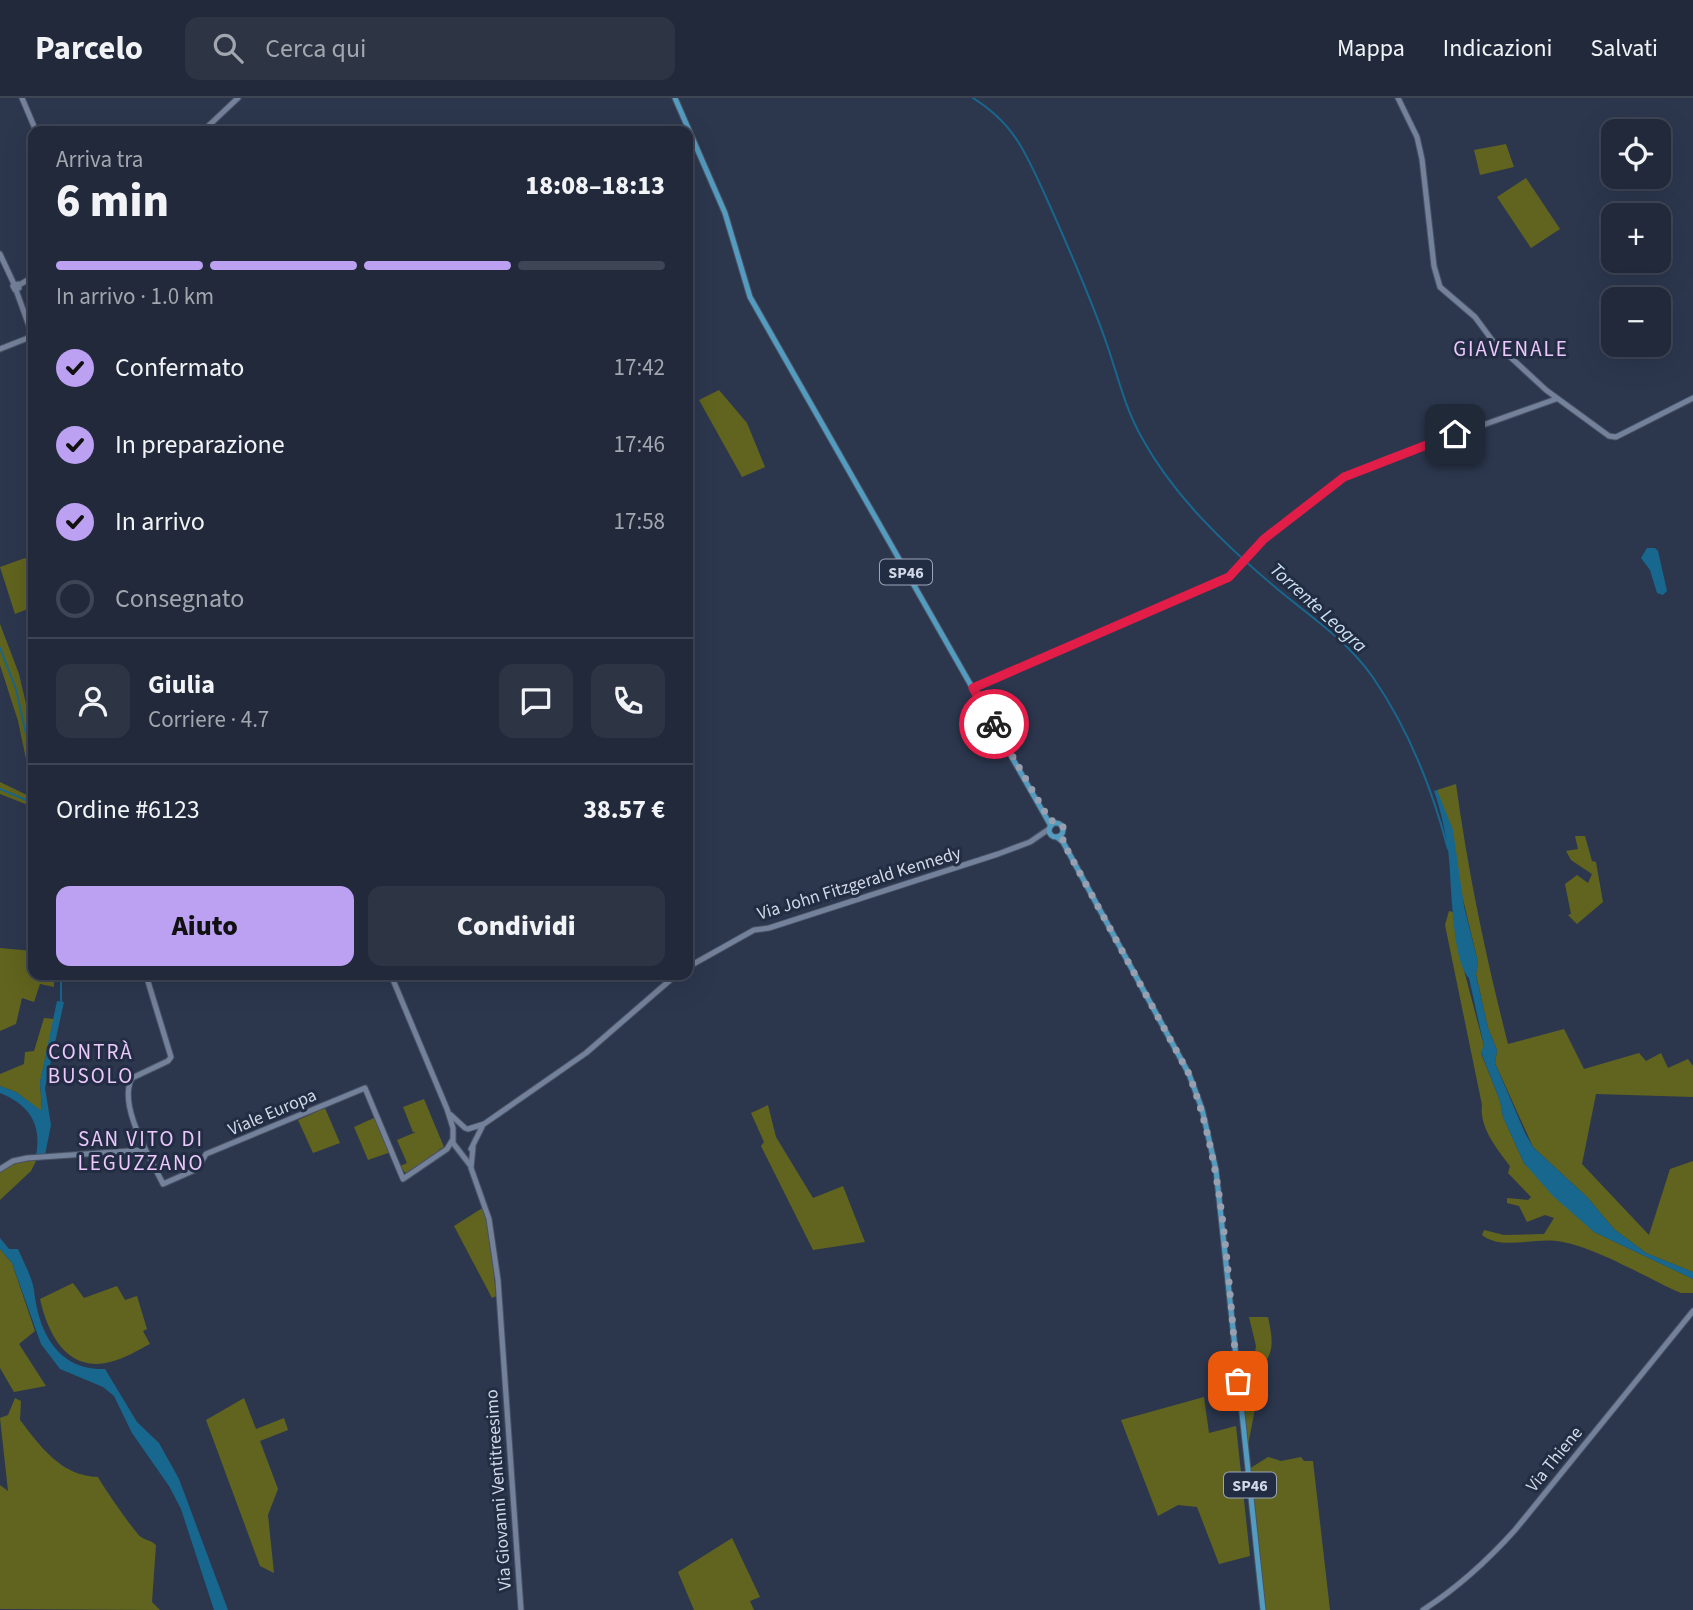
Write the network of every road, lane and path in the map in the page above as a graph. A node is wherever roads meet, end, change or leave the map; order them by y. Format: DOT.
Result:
graph roads {
  1 [pos="22,98"];
  2 [pos="238,98"];
  3 [pos="675,98"];
  4 [pos="1398,98"];
  5 [pos="34,126"];
  6 [pos="208,126"];
  7 [pos="687,126"];
  8 [pos="693,139"];
  9 [pos="0,254"];
  10 [pos="28,280"];
  11 [pos="16,286"];
  12 [pos="28,321"];
  13 [pos="28,338"];
  14 [pos="0,349"];
  15 [pos="1693,398"];
  16 [pos="1556,399"];
  17 [pos="973,688"];
  18 [pos="1054,829"];
  19 [pos="693,964"];
  20 [pos="147,980"];
  21 [pos="393,980"];
  22 [pos="670,980"];
  23 [pos="447,1109"];
  24 [pos="484,1124"];
  25 [pos="466,1129"];
  26 [pos="453,1137"];
  27 [pos="475,1137"];
  28 [pos="473,1147"];
  29 [pos="459,1150"];
  30 [pos="144,1151"];
  31 [pos="440,1153"];
  32 [pos="471,1168"];
  33 [pos="0,1169"];
  34 [pos="1693,1311"];
  35 [pos="521,1610"];
  36 [pos="1263,1610"];
  37 [pos="1423,1610"];
  1 -- 5 [label="main road"];
  2 -- 6 [label="main road"];
  3 -- 7 [label="main road, SP46"];
  4 -- 16 [label="main road"];
  8 -- 17 [label="main road, SP46"];
  9 -- 11 [label="main road"];
  10 -- 11 [label="main road"];
  11 -- 12 [label="main road"];
  13 -- 14 [label="main road"];
  15 -- 16 [label="main road"];
  16 -- 17 [label="main road"];
  17 -- 18 [label="main road, SP46"];
  18 -- 19 [label="main road, Via John Fitzgerald Kennedy"];
  18 -- 36 [label="main road, SP46"];
  20 -- 30 [label="main road"];
  21 -- 23 [label="main road"];
  22 -- 24 [label="main road"];
  23 -- 25 [label="main road"];
  23 -- 26 [label="main road, Via Giovanni Ventitreesimo"];
  24 -- 25 [label="main road"];
  24 -- 27 [label="main road"];
  25 -- 26 [label="main road"];
  25 -- 27 [label="main road"];
  26 -- 29 [label="main road, Via Giovanni Ventitreesimo"];
  26 -- 31 [label="main road"];
  27 -- 28 [label="main road"];
  28 -- 29 [label="main road"];
  28 -- 32 [label="main road"];
  29 -- 31 [label="main road"];
  29 -- 32 [label="main road, Via Giovanni Ventitreesimo"];
  30 -- 31 [label="main road, Viale Europa"];
  30 -- 33 [label="main road"];
  32 -- 35 [label="main road, Via Giovanni Ventitreesimo"];
  34 -- 37 [label="main road, Via Thiene"];
}
